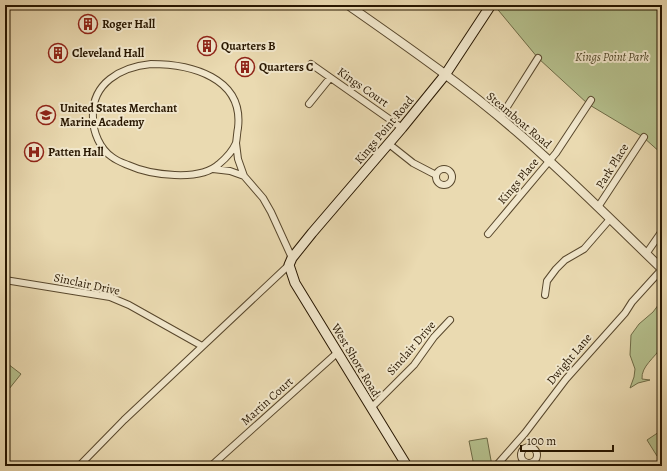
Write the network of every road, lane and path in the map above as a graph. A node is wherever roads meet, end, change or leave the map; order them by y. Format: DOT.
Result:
graph roads {
  1 [pos="348,5"];
  2 [pos="491,5"];
  3 [pos="538,58"];
  4 [pos="311,64"];
  5 [pos="445,75"];
  6 [pos="330,78"];
  7 [pos="591,100"];
  8 [pos="309,104"];
  9 [pos="500,118"];
  10 [pos="402,128"];
  11 [pos="644,137"];
  12 [pos="236,143"];
  13 [pos="389,144"];
  14 [pos="549,161"];
  15 [pos="212,169"];
  16 [pos="244,176"];
  17 [pos="436,176"];
  18 [pos="598,207"];
  19 [pos="610,219"];
  20 [pos="662,230"];
  21 [pos="488,234"];
  22 [pos="646,254"];
  23 [pos="290,261"];
  24 [pos="662,269"];
  25 [pos="5,280"];
  26 [pos="545,295"];
  27 [pos="450,320"];
  28 [pos="202,346"];
  29 [pos="337,353"];
  30 [pos="371,408"];
  31 [pos="78,466"];
  32 [pos="211,466"];
  33 [pos="407,466"];
  34 [pos="496,466"];
  1 -- 5 [label="street, Steamboat Road"];
  2 -- 5 [label="main road, Kings Point Road"];
  3 -- 9 [label="street"];
  4 -- 6 [label="street, Kings Court"];
  5 -- 9 [label="street, Steamboat Road"];
  5 -- 10 [label="main road, Kings Point Road"];
  6 -- 8 [label="street"];
  6 -- 10 [label="street, Kings Court"];
  7 -- 14 [label="street, Kings Place"];
  9 -- 14 [label="street, Steamboat Road"];
  10 -- 13 [label="main road, Kings Point Road"];
  11 -- 18 [label="street, Park Place"];
  12 -- 15 [label="street"];
  12 -- 15 [label="street"];
  12 -- 16 [label="street"];
  13 -- 17 [label="street"];
  13 -- 23 [label="main road, Kings Point Road"];
  14 -- 18 [label="street, Steamboat Road"];
  14 -- 21 [label="street, Kings Place"];
  15 -- 16 [label="street"];
  16 -- 23 [label="street"];
  18 -- 19 [label="street, Steamboat Road"];
  19 -- 22 [label="street, Steamboat Road"];
  19 -- 26 [label="street"];
  20 -- 22 [label="street"];
  22 -- 24 [label="street, Steamboat Road"];
  23 -- 28 [label="street"];
  23 -- 29 [label="main road, West Shore Road"];
  24 -- 34 [label="street, Dwight Lane"];
  25 -- 28 [label="street, Sinclair Drive"];
  27 -- 30 [label="street, Sinclair Drive"];
  28 -- 31 [label="street"];
  29 -- 30 [label="main road, West Shore Road"];
  29 -- 32 [label="street, Martin Court"];
  30 -- 33 [label="main road, West Shore Road"];
}
